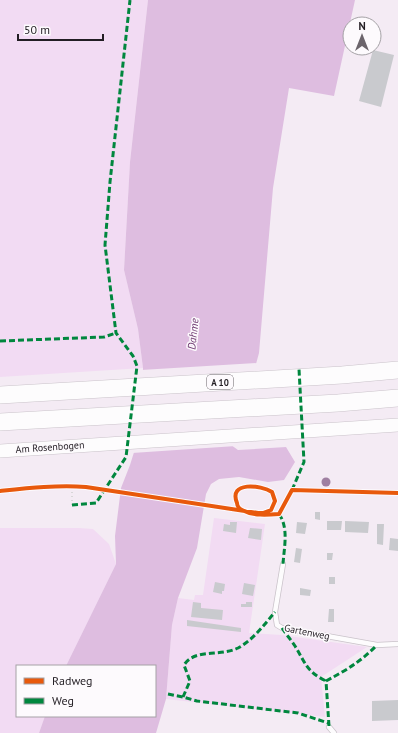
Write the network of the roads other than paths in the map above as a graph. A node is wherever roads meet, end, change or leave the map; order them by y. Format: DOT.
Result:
graph roads {
  1 [pos="398,370"];
  2 [pos="0,395"];
  3 [pos="398,398"];
  4 [pos="0,422"];
  5 [pos="398,425"];
  6 [pos="0,451"];
  7 [pos="283,564"];
  8 [pos="398,644"];
  9 [pos="329,727"];
  10 [pos="334,733"];
  1 -- 2 [label="highway, A 10"];
  3 -- 4 [label="highway"];
  5 -- 6 [label="main road, Am Rosenbogen"];
  7 -- 8 [label="lane, Gartenweg"];
  9 -- 10 [label="lane"];
}
